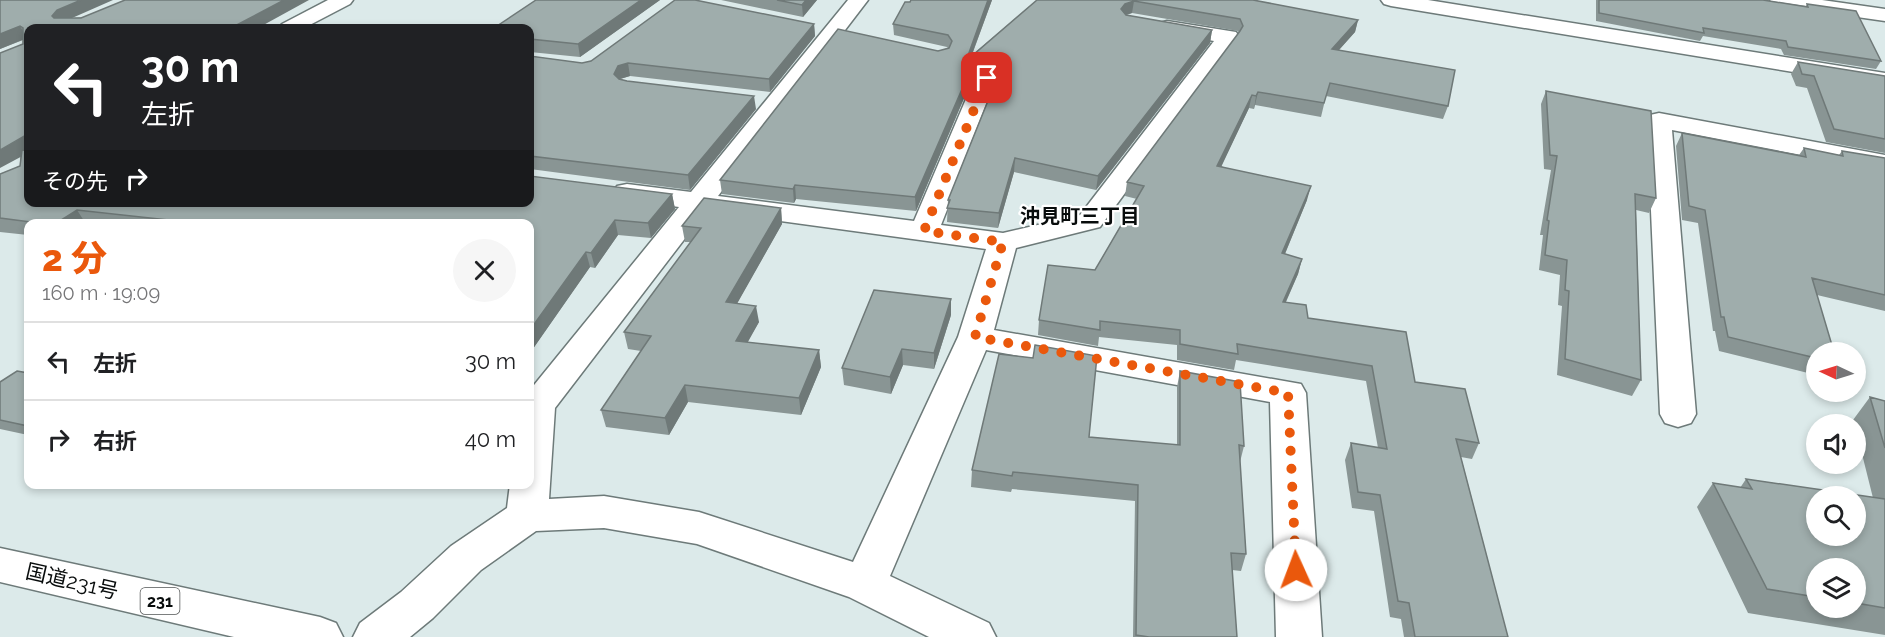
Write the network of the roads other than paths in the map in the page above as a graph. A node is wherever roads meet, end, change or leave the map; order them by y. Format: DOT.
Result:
graph roads {
  1 [pos="343,0"];
  2 [pos="858,0"];
  3 [pos="1391,0"];
  4 [pos="1780,0"];
  5 [pos="1878,14"];
  6 [pos="1143,23"];
  7 [pos="298,24"];
  8 [pos="809,27"];
  9 [pos="843,34"];
  10 [pos="987,78"];
  11 [pos="1885,80"];
  12 [pos="1885,163"];
  13 [pos="597,188"];
  14 [pos="697,201"];
  15 [pos="924,231"];
  16 [pos="1003,242"];
  17 [pos="975,337"];
  18 [pos="1678,414"];
  19 [pos="534,439"];
  20 [pos="529,489"];
  21 [pos="527,516"];
  22 [pos="0,565"];
  23 [pos="865,584"];
  24 [pos="320,637"];
  25 [pos="376,637"];
  26 [pos="973,637"];
  27 [pos="1299,637"];
  1 -- 7 [label="main road"];
  2 -- 9 [label="main road"];
  3 -- 11 [label="main road"];
  4 -- 5 [label="main road"];
  6 -- 16 [label="main road"];
  8 -- 9 [label="main road"];
  9 -- 14 [label="main road"];
  10 -- 15 [label="main road"];
  12 -- 18 [label="main road"];
  13 -- 14 [label="main road"];
  14 -- 15 [label="main road"];
  14 -- 19 [label="main road"];
  15 -- 16 [label="main road"];
  16 -- 17 [label="main road"];
  17 -- 23 [label="main road"];
  17 -- 27 [label="main road"];
  20 -- 21 [label="main road"];
  21 -- 23 [label="main road"];
  21 -- 25 [label="main road"];
  22 -- 24 [label="main road, 国道231号 / 231"];
  23 -- 26 [label="main road"];
}
